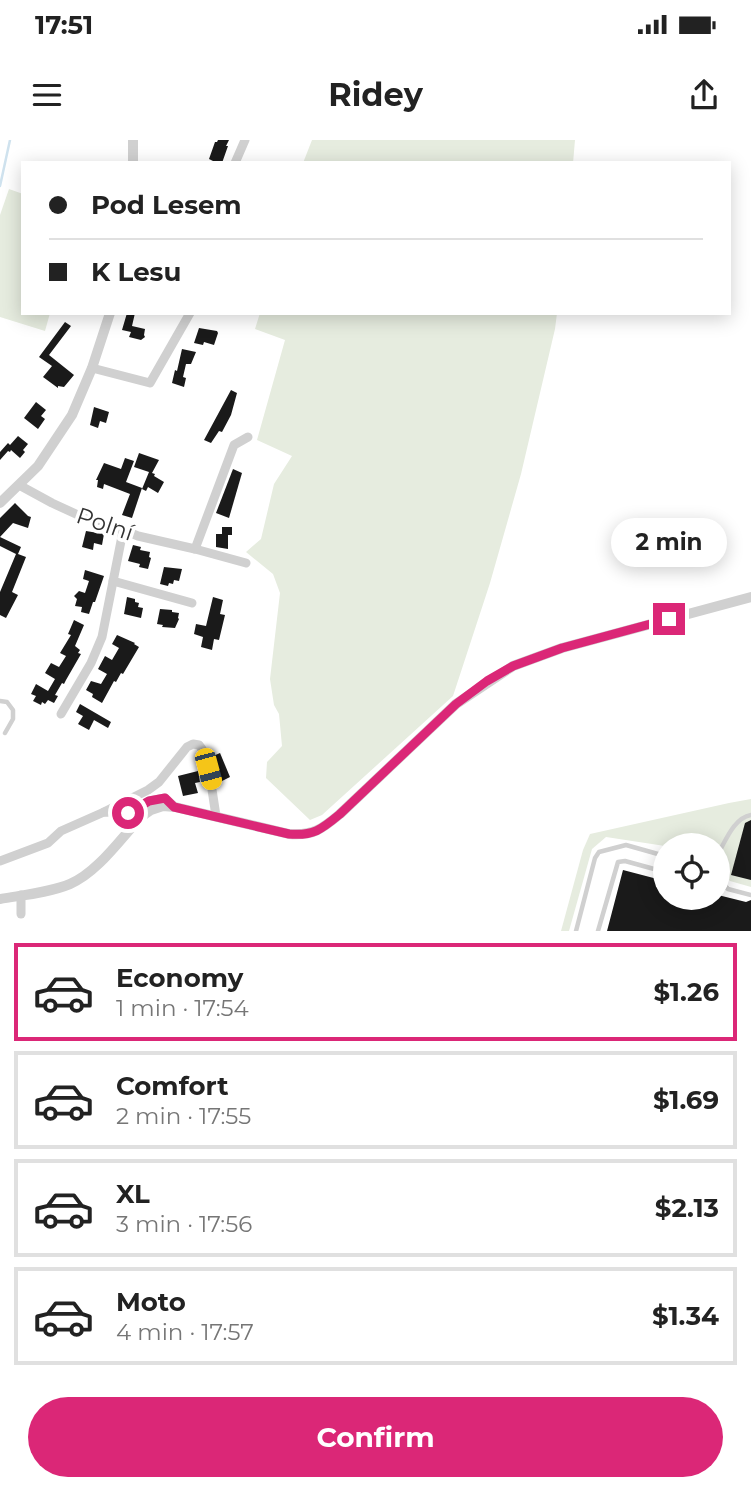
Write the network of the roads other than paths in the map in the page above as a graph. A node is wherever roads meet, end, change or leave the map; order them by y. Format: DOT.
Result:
graph roads {
  1 [pos="133,140"];
  2 [pos="245,140"];
  3 [pos="133,161"];
  4 [pos="236,161"];
  5 [pos="109,315"];
  6 [pos="189,315"];
  7 [pos="92,368"];
  8 [pos="248,437"];
  9 [pos="19,485"];
  10 [pos="0,503"];
  11 [pos="123,531"];
  12 [pos="195,549"];
  13 [pos="246,563"];
  14 [pos="113,581"];
  15 [pos="751,597"];
  16 [pos="192,603"];
  17 [pos="0,701"];
  18 [pos="61,714"];
  19 [pos="5,733"];
  20 [pos="174,807"];
  21 [pos="104,812"];
  22 [pos="751,815"];
  23 [pos="216,816"];
  24 [pos="730,834"];
  25 [pos="653,853"];
  26 [pos="0,861"];
  27 [pos="653,869"];
  28 [pos="730,890"];
  29 [pos="21,895"];
  30 [pos="751,895"];
  31 [pos="0,899"];
  32 [pos="21,914"];
  33 [pos="576,931"];
  34 [pos="598,931"];
  1 -- 3 [label="street"];
  2 -- 4 [label="street"];
  5 -- 7 [label="street"];
  6 -- 7 [label="street"];
  7 -- 9 [label="street"];
  8 -- 12 [label="street"];
  9 -- 10 [label="street"];
  9 -- 11 [label="street, Polní"];
  11 -- 12 [label="street, Polní"];
  11 -- 14 [label="street"];
  12 -- 13 [label="street, Polní"];
  14 -- 16 [label="street"];
  14 -- 18 [label="street"];
  15 -- 23 [label="street"];
  17 -- 19 [label="lane"];
  20 -- 21 [label="street"];
  20 -- 23 [label="street"];
  20 -- 29 [label="street"];
  21 -- 23 [label="street"];
  21 -- 26 [label="street"];
  22 -- 24 [label="lane"];
  25 -- 33 [label="lane"];
  27 -- 34 [label="lane"];
  28 -- 30 [label="lane"];
  29 -- 31 [label="street"];
  29 -- 32 [label="street"];
}
